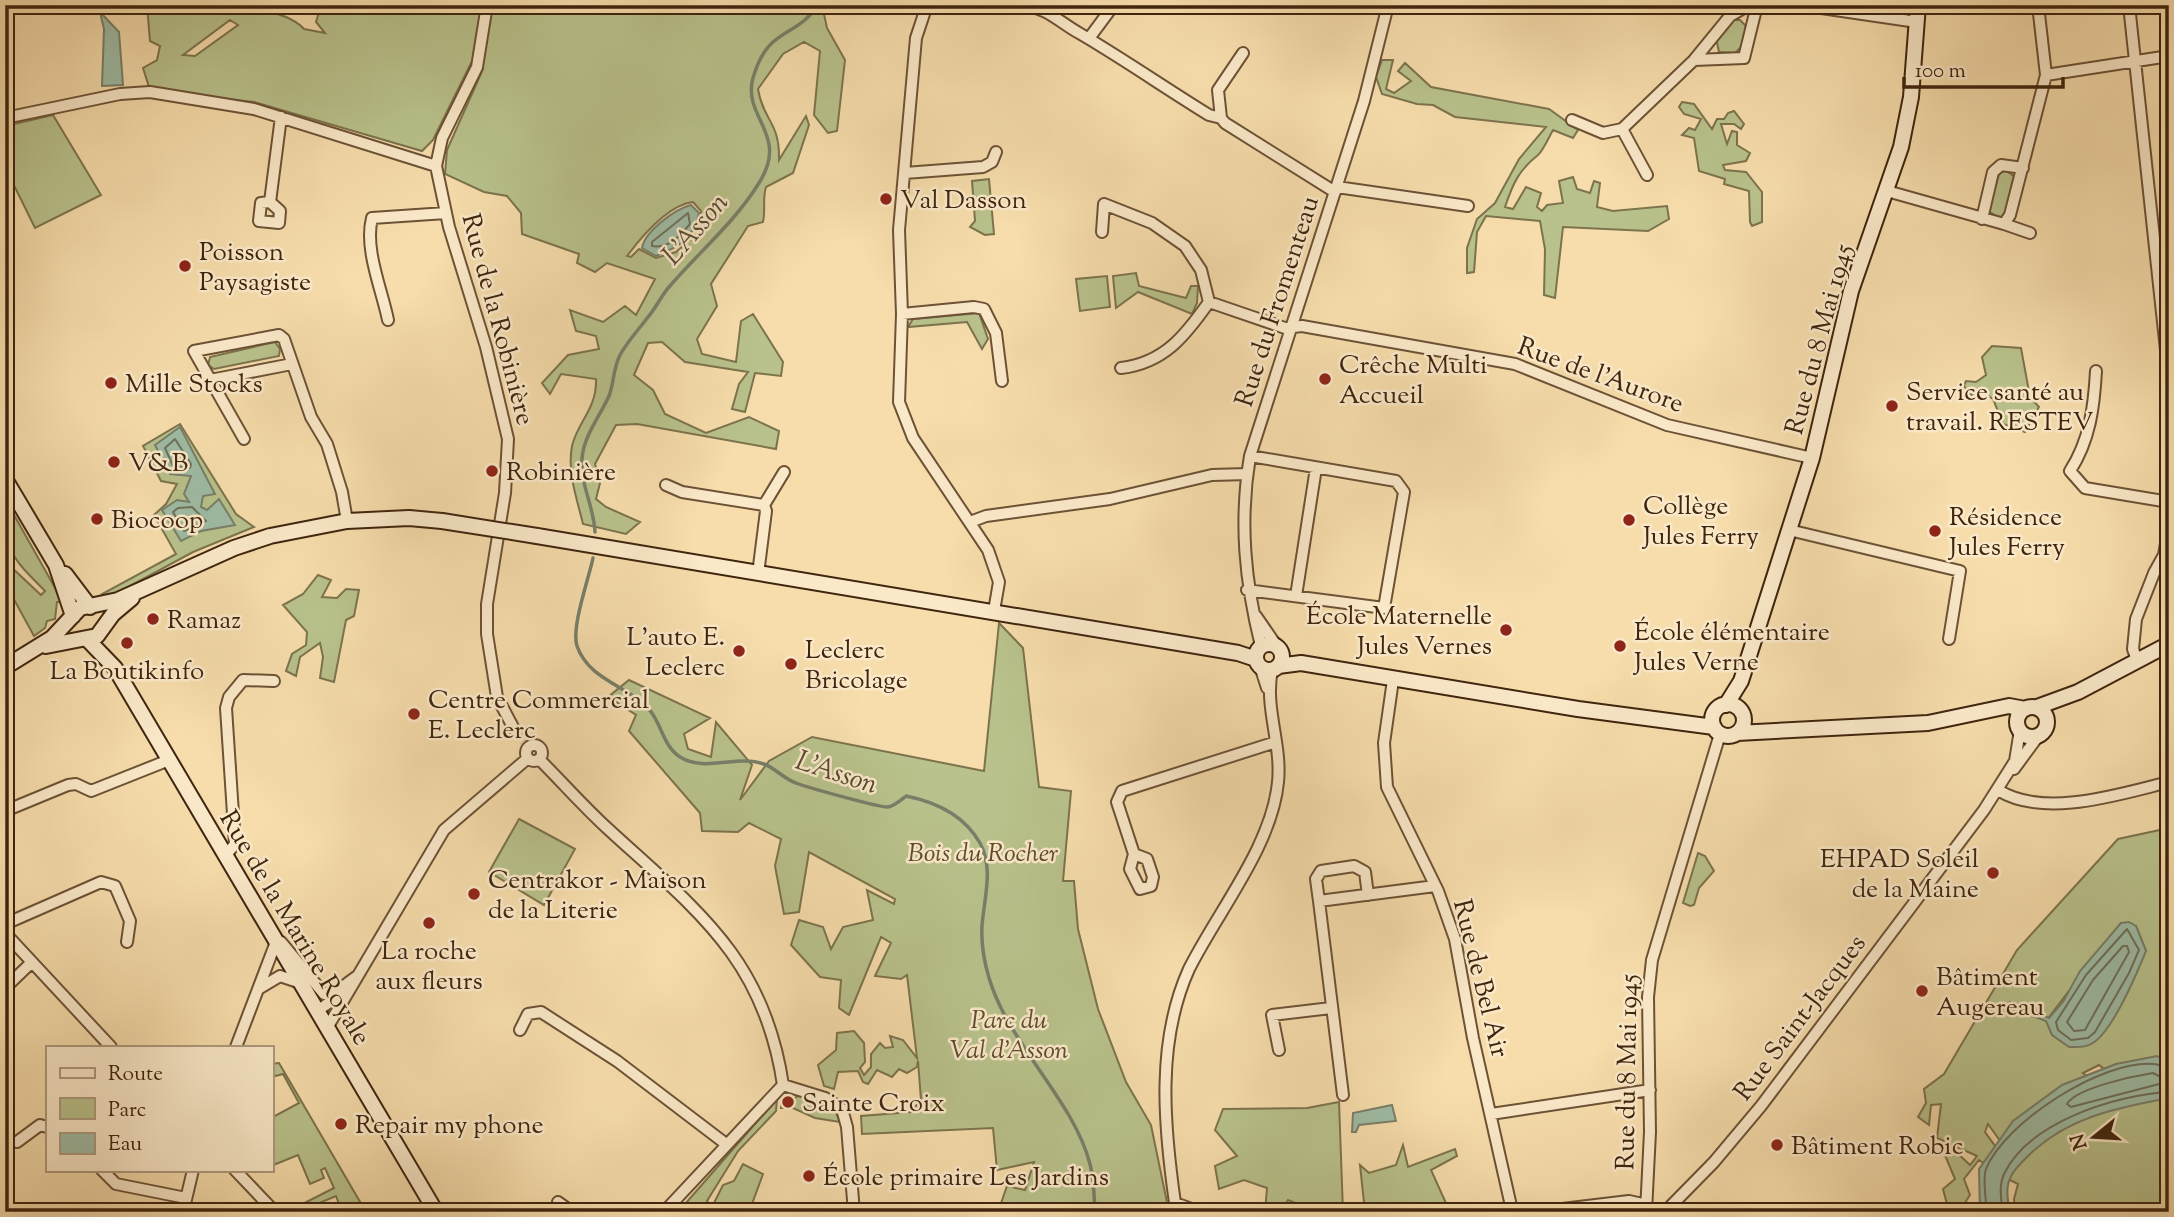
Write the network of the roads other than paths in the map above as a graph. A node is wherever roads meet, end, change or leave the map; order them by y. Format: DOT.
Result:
graph roads {
  1 [pos="487,5"];
  2 [pos="927,5"];
  3 [pos="1026,5"];
  4 [pos="1388,5"];
  5 [pos="1749,5"];
  6 [pos="1757,5"];
  7 [pos="1801,5"];
  8 [pos="1918,5"];
  9 [pos="2038,5"];
  10 [pos="2129,5"];
  11 [pos="1113,6"];
  12 [pos="1051,9"];
  13 [pos="1917,22"];
  14 [pos="1090,37"];
  15 [pos="1243,53"];
  16 [pos="2169,56"];
  17 [pos="1694,60"];
  18 [pos="2135,62"];
  19 [pos="2046,75"];
  20 [pos="281,117"];
  21 [pos="5,118"];
  22 [pos="1221,118"];
  23 [pos="1572,120"];
  24 [pos="1622,130"];
  25 [pos="996,152"];
  26 [pos="436,166"];
  27 [pos="2023,168"];
  28 [pos="905,173"];
  29 [pos="1647,175"];
  30 [pos="1336,190"];
  31 [pos="1888,191"];
  32 [pos="270,202"];
  33 [pos="1468,206"];
  34 [pos="446,213"];
  35 [pos="1982,219"];
  36 [pos="2004,224"];
  37 [pos="1102,232"];
  38 [pos="2030,233"];
  39 [pos="1209,302"];
  40 [pos="902,314"];
  41 [pos="388,320"];
  42 [pos="1290,327"];
  43 [pos="292,364"];
  44 [pos="1121,368"];
  45 [pos="2096,371"];
  46 [pos="2169,378"];
  47 [pos="210,380"];
  48 [pos="1002,382"];
  49 [pos="244,439"];
  50 [pos="1250,456"];
  51 [pos="1812,458"];
  52 [pos="1316,468"];
  53 [pos="783,472"];
  54 [pos="1247,474"];
  55 [pos="5,479"];
  56 [pos="666,485"];
  57 [pos="2169,502"];
  58 [pos="764,505"];
  59 [pos="347,521"];
  60 [pos="969,521"];
  61 [pos="2169,527"];
  62 [pos="1789,530"];
  63 [pos="57,565"];
  64 [pos="758,574"];
  65 [pos="1247,590"];
  66 [pos="141,591"];
  67 [pos="1296,596"];
  68 [pos="91,607"];
  69 [pos="994,611"];
  70 [pos="72,618"];
  71 [pos="103,626"];
  72 [pos="83,638"];
  73 [pos="1949,639"];
  74 [pos="2169,644"];
  75 [pos="35,650"];
  76 [pos="1268,656"];
  77 [pos="2137,660"];
  78 [pos="5,667"];
  79 [pos="115,668"];
  80 [pos="1393,680"];
  81 [pos="274,681"];
  82 [pos="2078,692"];
  83 [pos="2036,706"];
  84 [pos="1990,710"];
  85 [pos="1737,711"];
  86 [pos="1716,725"];
  87 [pos="2019,727"];
  88 [pos="514,729"];
  89 [pos="2043,729"];
  90 [pos="1771,731"];
  91 [pos="1737,733"];
  92 [pos="1276,742"];
  93 [pos="169,760"];
  94 [pos="2009,773"];
  95 [pos="2169,782"];
  96 [pos="1998,790"];
  97 [pos="5,811"];
  98 [pos="1134,854"];
  99 [pos="225,856"];
  100 [pos="1435,886"];
  101 [pos="1368,895"];
  102 [pos="1319,901"];
  103 [pos="5,924"];
  104 [pos="5,933"];
  105 [pos="273,937"];
  106 [pos="127,942"];
  107 [pos="32,963"];
  108 [pos="359,976"];
  109 [pos="301,983"];
  110 [pos="5,988"];
  111 [pos="258,990"];
  112 [pos="1331,1008"];
  113 [pos="317,1011"];
  114 [pos="327,1028"];
  115 [pos="520,1030"];
  116 [pos="110,1046"];
  117 [pos="236,1046"];
  118 [pos="1279,1050"];
  119 [pos="783,1085"];
  120 [pos="1650,1090"];
  121 [pos="1343,1095"];
  122 [pos="1492,1114"];
  123 [pos="46,1127"];
  124 [pos="17,1142"];
  125 [pos="726,1144"];
  126 [pos="104,1172"];
  127 [pos="192,1172"];
  128 [pos="237,1172"];
  129 [pos="186,1198"];
  130 [pos="558,1202"];
  131 [pos="1189,1208"];
  132 [pos="1648,1210"];
  133 [pos="183,1212"];
  134 [pos="275,1212"];
  135 [pos="436,1212"];
  136 [pos="572,1212"];
  137 [pos="664,1212"];
  138 [pos="854,1212"];
  139 [pos="1516,1212"];
  140 [pos="1537,1212"];
  141 [pos="1666,1212"];
  1 -- 26 [label="street"];
  2 -- 28 [label="street"];
  3 -- 12 [label="street"];
  4 -- 30 [label="street, Rue du Fromenteau"];
  5 -- 17 [label="street"];
  6 -- 17 [label="street"];
  7 -- 13 [label="street"];
  8 -- 13 [label="main road, Rue du 8 Mai 1945"];
  9 -- 19 [label="street"];
  10 -- 18 [label="street"];
  11 -- 14 [label="street"];
  12 -- 14 [label="street"];
  13 -- 31 [label="main road, Rue du 8 Mai 1945"];
  14 -- 22 [label="street"];
  15 -- 22 [label="street"];
  16 -- 18 [label="street"];
  17 -- 24 [label="street"];
  18 -- 19 [label="street"];
  18 -- 46 [label="street"];
  19 -- 27 [label="street"];
  20 -- 21 [label="street"];
  20 -- 26 [label="street"];
  20 -- 32 [label="street"];
  22 -- 30 [label="street"];
  23 -- 24 [label="street"];
  24 -- 29 [label="street"];
  25 -- 28 [label="street"];
  26 -- 34 [label="street, Rue de la Robinière"];
  27 -- 35 [label="street"];
  27 -- 36 [label="street"];
  28 -- 40 [label="street"];
  30 -- 33 [label="street"];
  30 -- 42 [label="street, Rue du Fromenteau"];
  31 -- 35 [label="street"];
  31 -- 51 [label="main road, Rue du 8 Mai 1945"];
  34 -- 41 [label="street"];
  34 -- 88 [label="street, Rue de la Robinière"];
  35 -- 36 [label="street"];
  36 -- 38 [label="street"];
  37 -- 39 [label="street"];
  39 -- 42 [label="street, Rue de l'Aurore"];
  39 -- 44 [label="street"];
  40 -- 48 [label="street"];
  40 -- 60 [label="street"];
  42 -- 50 [label="street, Rue du Fromenteau"];
  42 -- 51 [label="street, Rue de l'Aurore"];
  43 -- 47 [label="street"];
  43 -- 47 [label="street"];
  43 -- 59 [label="street"];
  45 -- 57 [label="street"];
  47 -- 49 [label="street"];
  50 -- 52 [label="street"];
  50 -- 54 [label="street, Rue du Fromenteau"];
  51 -- 62 [label="main road, Rue du 8 Mai 1945"];
  52 -- 67 [label="street"];
  52 -- 67 [label="street"];
  53 -- 58 [label="street"];
  54 -- 60 [label="street"];
  54 -- 65 [label="street, Rue du Fromenteau"];
  55 -- 63 [label="main road"];
  56 -- 58 [label="street"];
  58 -- 64 [label="street"];
  59 -- 64 [label="main road, bridge"];
  59 -- 66 [label="main road"];
  60 -- 69 [label="street"];
  61 -- 77 [label="street"];
  62 -- 73 [label="street"];
  62 -- 85 [label="main road, Rue du 8 Mai 1945"];
  63 -- 68 [label="main road"];
  63 -- 70 [label="main road"];
  64 -- 69 [label="main road"];
  65 -- 67 [label="street"];
  65 -- 76 [label="street, Rue du Fromenteau"];
  66 -- 68 [label="main road"];
  66 -- 71 [label="main road"];
  68 -- 70 [label="main road"];
  68 -- 71 [label="main road"];
  69 -- 76 [label="main road"];
  70 -- 72 [label="main road"];
  70 -- 75 [label="main road"];
  71 -- 72 [label="main road"];
  71 -- 79 [label="main road, Rue de la Marine Royale"];
  72 -- 75 [label="main road"];
  72 -- 79 [label="main road, Rue de la Marine Royale"];
  74 -- 77 [label="main road"];
  75 -- 78 [label="main road"];
  76 -- 80 [label="main road"];
  76 -- 92 [label="street, Rue du Fromenteau"];
  77 -- 82 [label="main road"];
  79 -- 93 [label="main road, Rue de la Marine Royale"];
  80 -- 86 [label="main road"];
  80 -- 100 [label="street, Rue de Bel Air"];
  81 -- 99 [label="street"];
  82 -- 83 [label="main road"];
  82 -- 89 [label="main road"];
  83 -- 84 [label="main road"];
  83 -- 87 [label="main road"];
  83 -- 89 [label="main road"];
  84 -- 87 [label="main road"];
  84 -- 90 [label="main road"];
  85 -- 86 [label="main road"];
  85 -- 90 [label="main road"];
  85 -- 91 [label="main road, Rue du 8 Mai 1945"];
  86 -- 91 [label="main road"];
  86 -- 120 [label="street, Rue du 8 Mai 1945"];
  87 -- 89 [label="main road"];
  87 -- 94 [label="street, Rue Saint-Jacques"];
  89 -- 94 [label="street, Rue Saint-Jacques"];
  90 -- 91 [label="main road"];
  92 -- 98 [label="street"];
  92 -- 131 [label="street, Rue du Fromenteau"];
  93 -- 97 [label="street"];
  93 -- 99 [label="main road, Rue de la Marine Royale"];
  94 -- 96 [label="street, Rue Saint-Jacques"];
  95 -- 96 [label="street"];
  96 -- 141 [label="street, Rue Saint-Jacques"];
  99 -- 105 [label="main road, Rue de la Marine Royale"];
  100 -- 101 [label="street"];
  100 -- 122 [label="street, Rue de Bel Air"];
  101 -- 102 [label="street"];
  101 -- 102 [label="street"];
  102 -- 112 [label="street"];
  103 -- 106 [label="street"];
  104 -- 107 [label="street"];
  105 -- 108 [label="street"];
  105 -- 109 [label="main road, Rue de la Marine Royale"];
  105 -- 111 [label="street"];
  107 -- 110 [label="street"];
  107 -- 116 [label="street"];
  108 -- 113 [label="street"];
  108 -- 114 [label="street"];
  108 -- 119 [label="street"];
  109 -- 111 [label="street"];
  109 -- 113 [label="main road, Rue de la Marine Royale"];
  111 -- 117 [label="street"];
  112 -- 118 [label="street"];
  112 -- 121 [label="street"];
  113 -- 114 [label="main road, Rue de la Marine Royale"];
  114 -- 135 [label="main road, Rue de la Marine Royale"];
  115 -- 125 [label="street"];
  119 -- 125 [label="street"];
  119 -- 138 [label="street"];
  120 -- 122 [label="street"];
  120 -- 132 [label="street, Rue du 8 Mai 1945"];
  122 -- 139 [label="street, Rue de Bel Air"];
  123 -- 124 [label="street"];
  125 -- 137 [label="street"];
  126 -- 129 [label="street"];
  127 -- 129 [label="street"];
  128 -- 134 [label="street"];
  129 -- 133 [label="street"];
  130 -- 136 [label="street"];
  132 -- 140 [label="street"];
}
